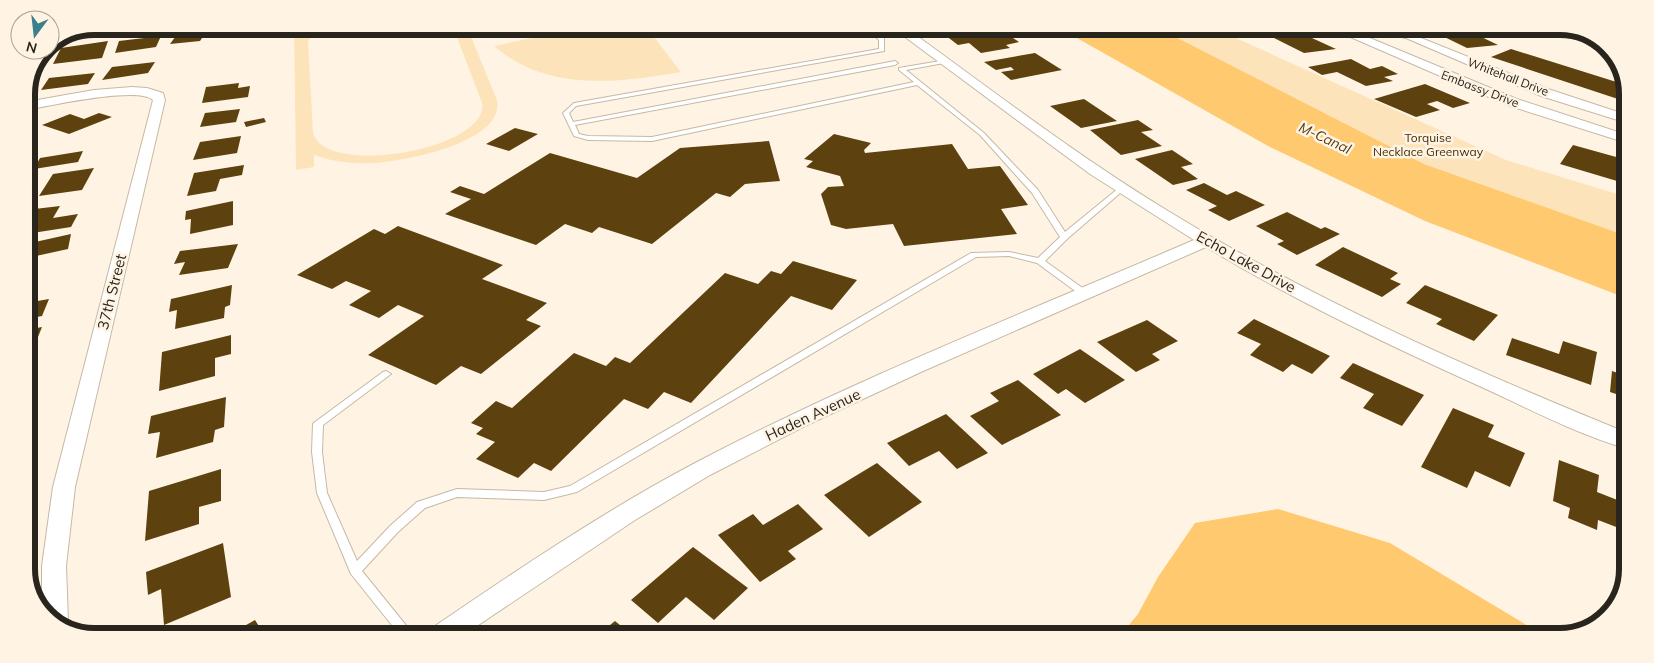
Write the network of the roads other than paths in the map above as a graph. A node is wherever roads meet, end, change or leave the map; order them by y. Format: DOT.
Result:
graph roads {
  1 [pos="878,35"];
  2 [pos="908,35"];
  3 [pos="1351,35"];
  4 [pos="1407,35"];
  5 [pos="1404,36"];
  6 [pos="882,50"];
  7 [pos="944,61"];
  8 [pos="895,63"];
  9 [pos="901,69"];
  10 [pos="918,83"];
  11 [pos="35,105"];
  12 [pos="1619,115"];
  13 [pos="571,124"];
  14 [pos="1619,136"];
  15 [pos="1122,188"];
  16 [pos="1064,237"];
  17 [pos="1206,241"];
  18 [pos="1040,261"];
  19 [pos="1085,294"];
  20 [pos="386,374"];
  21 [pos="1619,437"];
  22 [pos="355,571"];
  23 [pos="56,614"];
  24 [pos="402,628"];
  25 [pos="453,628"];
  1 -- 6 [label="lane"];
  2 -- 7 [label="street, Echo Lake Drive"];
  3 -- 14 [label="street, Embassy Drive"];
  4 -- 5 [label="lane"];
  5 -- 12 [label="street, Whitehall Drive"];
  6 -- 8 [label="lane"];
  6 -- 13 [label="lane"];
  7 -- 9 [label="lane"];
  7 -- 15 [label="street, Echo Lake Drive"];
  8 -- 9 [label="lane"];
  8 -- 13 [label="lane"];
  9 -- 10 [label="lane"];
  10 -- 13 [label="lane"];
  10 -- 16 [label="lane"];
  11 -- 23 [label="street, 37th Street"];
  15 -- 16 [label="lane"];
  15 -- 17 [label="street, Echo Lake Drive"];
  16 -- 18 [label="lane"];
  17 -- 19 [label="street, Haden Avenue"];
  17 -- 21 [label="street, Echo Lake Drive"];
  18 -- 19 [label="lane"];
  18 -- 22 [label="lane"];
  19 -- 25 [label="street, Haden Avenue"];
  20 -- 22 [label="lane"];
  22 -- 24 [label="lane"];
}
